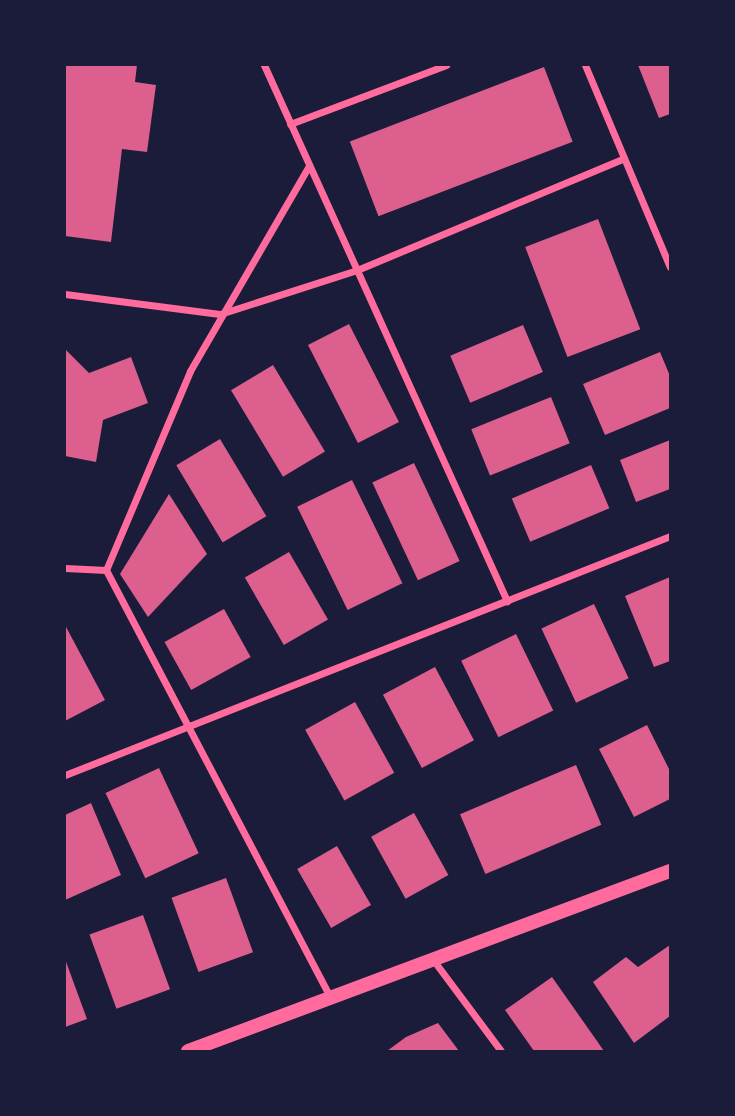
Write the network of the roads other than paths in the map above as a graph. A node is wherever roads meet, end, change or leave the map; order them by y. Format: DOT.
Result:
graph roads {
  1 [pos="264,65"];
  2 [pos="446,65"];
  3 [pos="585,65"];
  4 [pos="290,124"];
  5 [pos="622,159"];
  6 [pos="309,166"];
  7 [pos="670,267"];
  8 [pos="357,270"];
  9 [pos="65,295"];
  10 [pos="220,314"];
  11 [pos="670,536"];
  12 [pos="65,568"];
  13 [pos="106,570"];
  14 [pos="507,601"];
  15 [pos="188,727"];
  16 [pos="65,775"];
  17 [pos="670,871"];
  18 [pos="434,961"];
  19 [pos="331,999"];
  20 [pos="193,1050"];
  21 [pos="501,1051"];
  1 -- 4 [label="street"];
  2 -- 4 [label="street"];
  3 -- 5 [label="street"];
  4 -- 6 [label="street"];
  5 -- 7 [label="street"];
  5 -- 8 [label="street"];
  6 -- 8 [label="street"];
  6 -- 10 [label="street"];
  8 -- 10 [label="street"];
  8 -- 14 [label="street"];
  9 -- 10 [label="street"];
  10 -- 13 [label="street"];
  11 -- 14 [label="street"];
  12 -- 13 [label="street"];
  13 -- 15 [label="street"];
  14 -- 15 [label="street"];
  15 -- 16 [label="street"];
  15 -- 19 [label="street"];
  17 -- 18 [label="main road"];
  18 -- 19 [label="main road"];
  18 -- 21 [label="street"];
  19 -- 20 [label="main road"];
}
